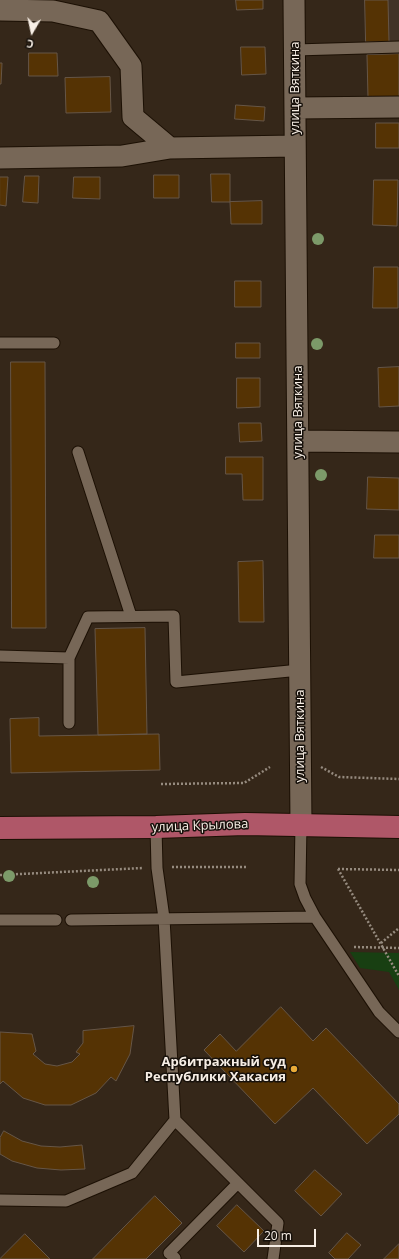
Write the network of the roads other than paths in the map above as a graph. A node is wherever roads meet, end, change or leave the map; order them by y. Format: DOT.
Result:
graph roads {
  1 [pos="294,0"];
  2 [pos="0,10"];
  3 [pos="399,47"];
  4 [pos="295,50"];
  5 [pos="399,107"];
  6 [pos="295,108"];
  7 [pos="295,146"];
  8 [pos="170,148"];
  9 [pos="0,158"];
  10 [pos="0,343"];
  11 [pos="54,344"];
  12 [pos="299,441"];
  13 [pos="399,442"];
  14 [pos="78,452"];
  15 [pos="131,616"];
  16 [pos="0,656"];
  17 [pos="69,658"];
  18 [pos="300,670"];
  19 [pos="69,723"];
  20 [pos="301,824"];
  21 [pos="156,827"];
  22 [pos="399,827"];
  23 [pos="0,828"];
  24 [pos="315,917"];
  25 [pos="164,918"];
  26 [pos="0,920"];
  27 [pos="56,920"];
  28 [pos="71,920"];
  29 [pos="399,1032"];
  30 [pos="176,1120"];
  31 [pos="238,1183"];
  32 [pos="0,1200"];
  33 [pos="175,1258"];
  34 [pos="273,1259"];
  1 -- 4 [label="street, улица Вяткина"];
  2 -- 8 [label="street"];
  3 -- 4 [label="lane"];
  4 -- 6 [label="street, улица Вяткина"];
  5 -- 6 [label="street"];
  6 -- 7 [label="street, улица Вяткина"];
  7 -- 8 [label="street"];
  7 -- 12 [label="street, улица Вяткина"];
  8 -- 9 [label="street"];
  10 -- 11 [label="lane"];
  12 -- 13 [label="street"];
  12 -- 18 [label="street, улица Вяткина"];
  14 -- 15 [label="lane"];
  15 -- 17 [label="lane"];
  15 -- 18 [label="lane"];
  16 -- 17 [label="lane"];
  17 -- 19 [label="lane"];
  18 -- 20 [label="street, улица Вяткина"];
  20 -- 21 [label="main road, улица Крылова"];
  20 -- 22 [label="main road, улица Крылова"];
  20 -- 24 [label="lane"];
  21 -- 23 [label="main road, улица Крылова"];
  21 -- 25 [label="lane"];
  24 -- 25 [label="lane"];
  24 -- 29 [label="lane"];
  25 -- 28 [label="lane"];
  25 -- 30 [label="lane"];
  26 -- 27 [label="lane"];
  30 -- 31 [label="lane"];
  30 -- 32 [label="lane"];
  31 -- 33 [label="lane"];
  31 -- 34 [label="lane"];
}
